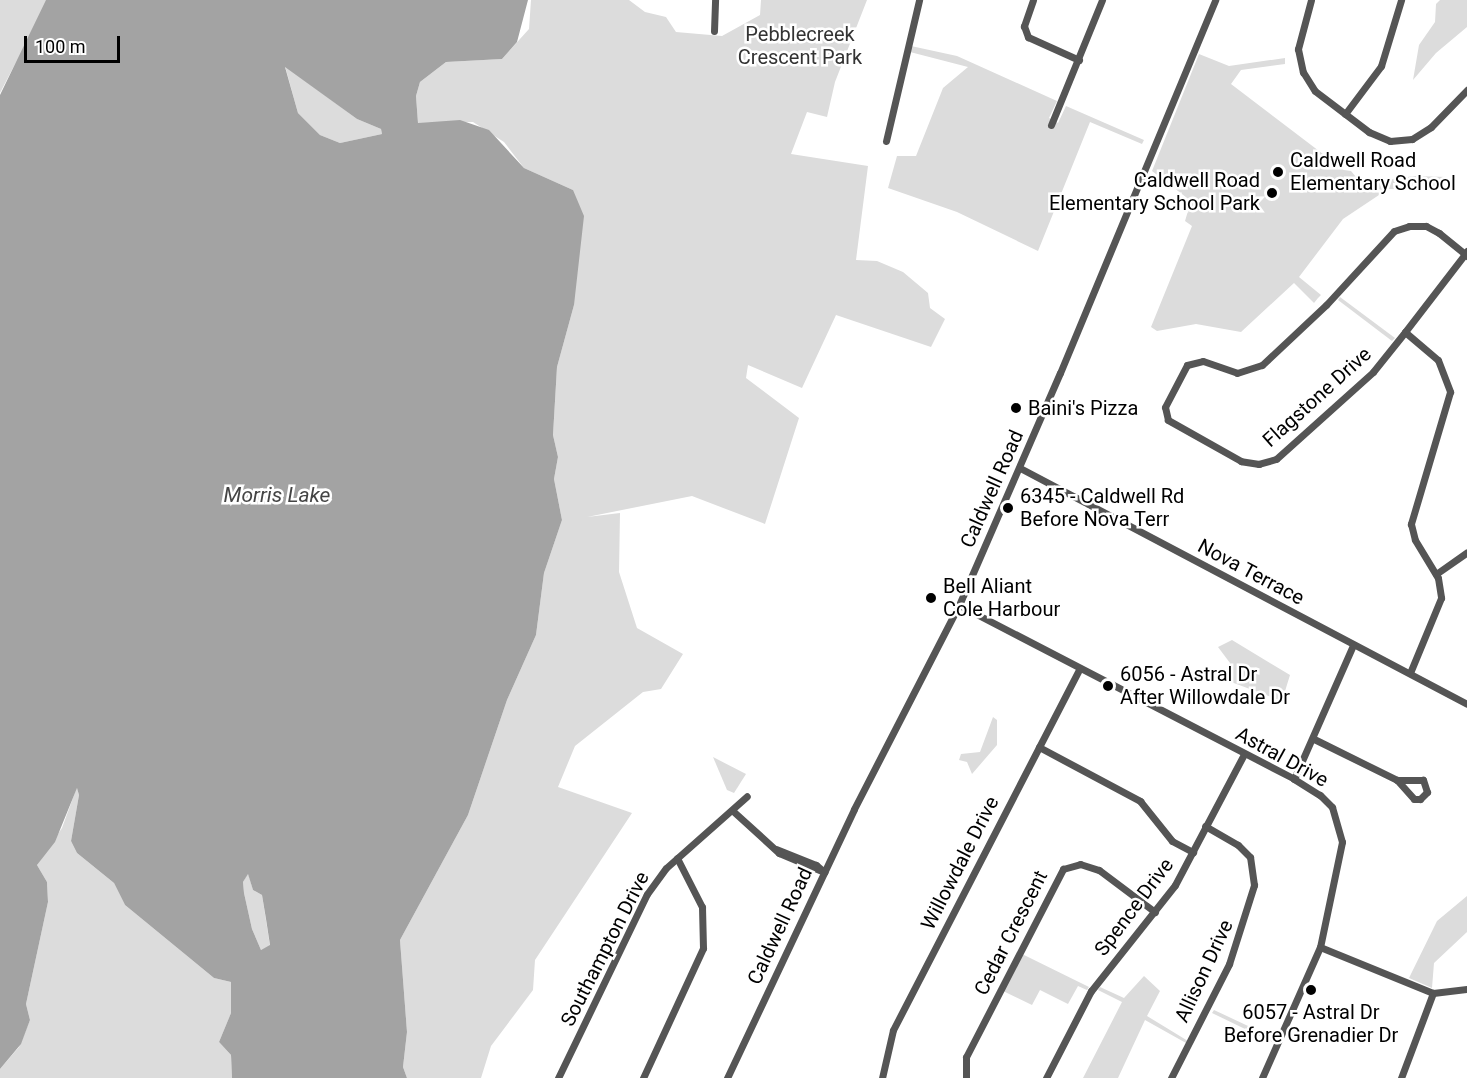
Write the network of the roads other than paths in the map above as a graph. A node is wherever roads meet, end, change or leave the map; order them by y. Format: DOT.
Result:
graph roads {
  1 [pos="714,0"];
  2 [pos="919,0"];
  3 [pos="1033,0"];
  4 [pos="1102,0"];
  5 [pos="1215,0"];
  6 [pos="1311,0"];
  7 [pos="1401,0"];
  8 [pos="714,31"];
  9 [pos="1079,60"];
  10 [pos="1467,90"];
  11 [pos="1345,114"];
  12 [pos="1051,125"];
  13 [pos="886,141"];
  14 [pos="1466,253"];
  15 [pos="1405,332"];
  16 [pos="1020,468"];
  17 [pos="1467,552"];
  18 [pos="1436,574"];
  19 [pos="958,605"];
  20 [pos="1353,645"];
  21 [pos="1080,668"];
  22 [pos="1410,673"];
  23 [pos="1467,704"];
  24 [pos="1314,739"];
  25 [pos="1039,747"];
  26 [pos="1244,754"];
  27 [pos="1294,779"];
  28 [pos="1397,780"];
  29 [pos="747,796"];
  30 [pos="734,812"];
  31 [pos="1205,826"];
  32 [pos="1193,852"];
  33 [pos="677,858"];
  34 [pos="824,872"];
  35 [pos="1155,912"];
  36 [pos="1320,947"];
  37 [pos="1467,989"];
  38 [pos="1433,993"];
  39 [pos="558,1078"];
  40 [pos="643,1078"];
  41 [pos="728,1078"];
  42 [pos="882,1078"];
  43 [pos="966,1078"];
  44 [pos="1046,1078"];
  45 [pos="1171,1078"];
  46 [pos="1262,1078"];
  47 [pos="1401,1078"];
  1 -- 8 [label="street"];
  2 -- 13 [label="street"];
  3 -- 9 [label="street"];
  4 -- 9 [label="street"];
  5 -- 16 [label="street, Caldwell Road"];
  6 -- 11 [label="street"];
  7 -- 11 [label="street"];
  9 -- 12 [label="street"];
  10 -- 11 [label="street"];
  14 -- 15 [label="street, Flagstone Drive"];
  14 -- 15 [label="street, Flagstone Drive"];
  15 -- 18 [label="street"];
  16 -- 19 [label="street, Caldwell Road"];
  16 -- 20 [label="street, Nova Terrace"];
  17 -- 18 [label="street"];
  18 -- 22 [label="street"];
  19 -- 21 [label="street, Astral Drive"];
  19 -- 34 [label="street, Caldwell Road"];
  20 -- 22 [label="street, Nova Terrace"];
  20 -- 24 [label="street"];
  21 -- 25 [label="street, Willowdale Drive"];
  21 -- 26 [label="street, Astral Drive"];
  22 -- 23 [label="street, Nova Terrace"];
  24 -- 27 [label="street"];
  24 -- 28 [label="street"];
  25 -- 32 [label="street"];
  25 -- 42 [label="street, Willowdale Drive"];
  26 -- 27 [label="street, Astral Drive"];
  26 -- 31 [label="street, Spence Drive"];
  27 -- 36 [label="street, Astral Drive"];
  29 -- 30 [label="street, Southampton Drive"];
  30 -- 33 [label="street, Southampton Drive"];
  30 -- 34 [label="street"];
  31 -- 32 [label="street, Spence Drive"];
  31 -- 45 [label="street, Allison Drive"];
  32 -- 35 [label="street, Spence Drive"];
  33 -- 39 [label="street, Southampton Drive"];
  33 -- 40 [label="street"];
  34 -- 41 [label="street, Caldwell Road"];
  35 -- 43 [label="street, Cedar Crescent"];
  35 -- 44 [label="street, Spence Drive"];
  36 -- 38 [label="street"];
  36 -- 46 [label="street, Astral Drive"];
  37 -- 38 [label="street"];
  38 -- 47 [label="street"];
}
